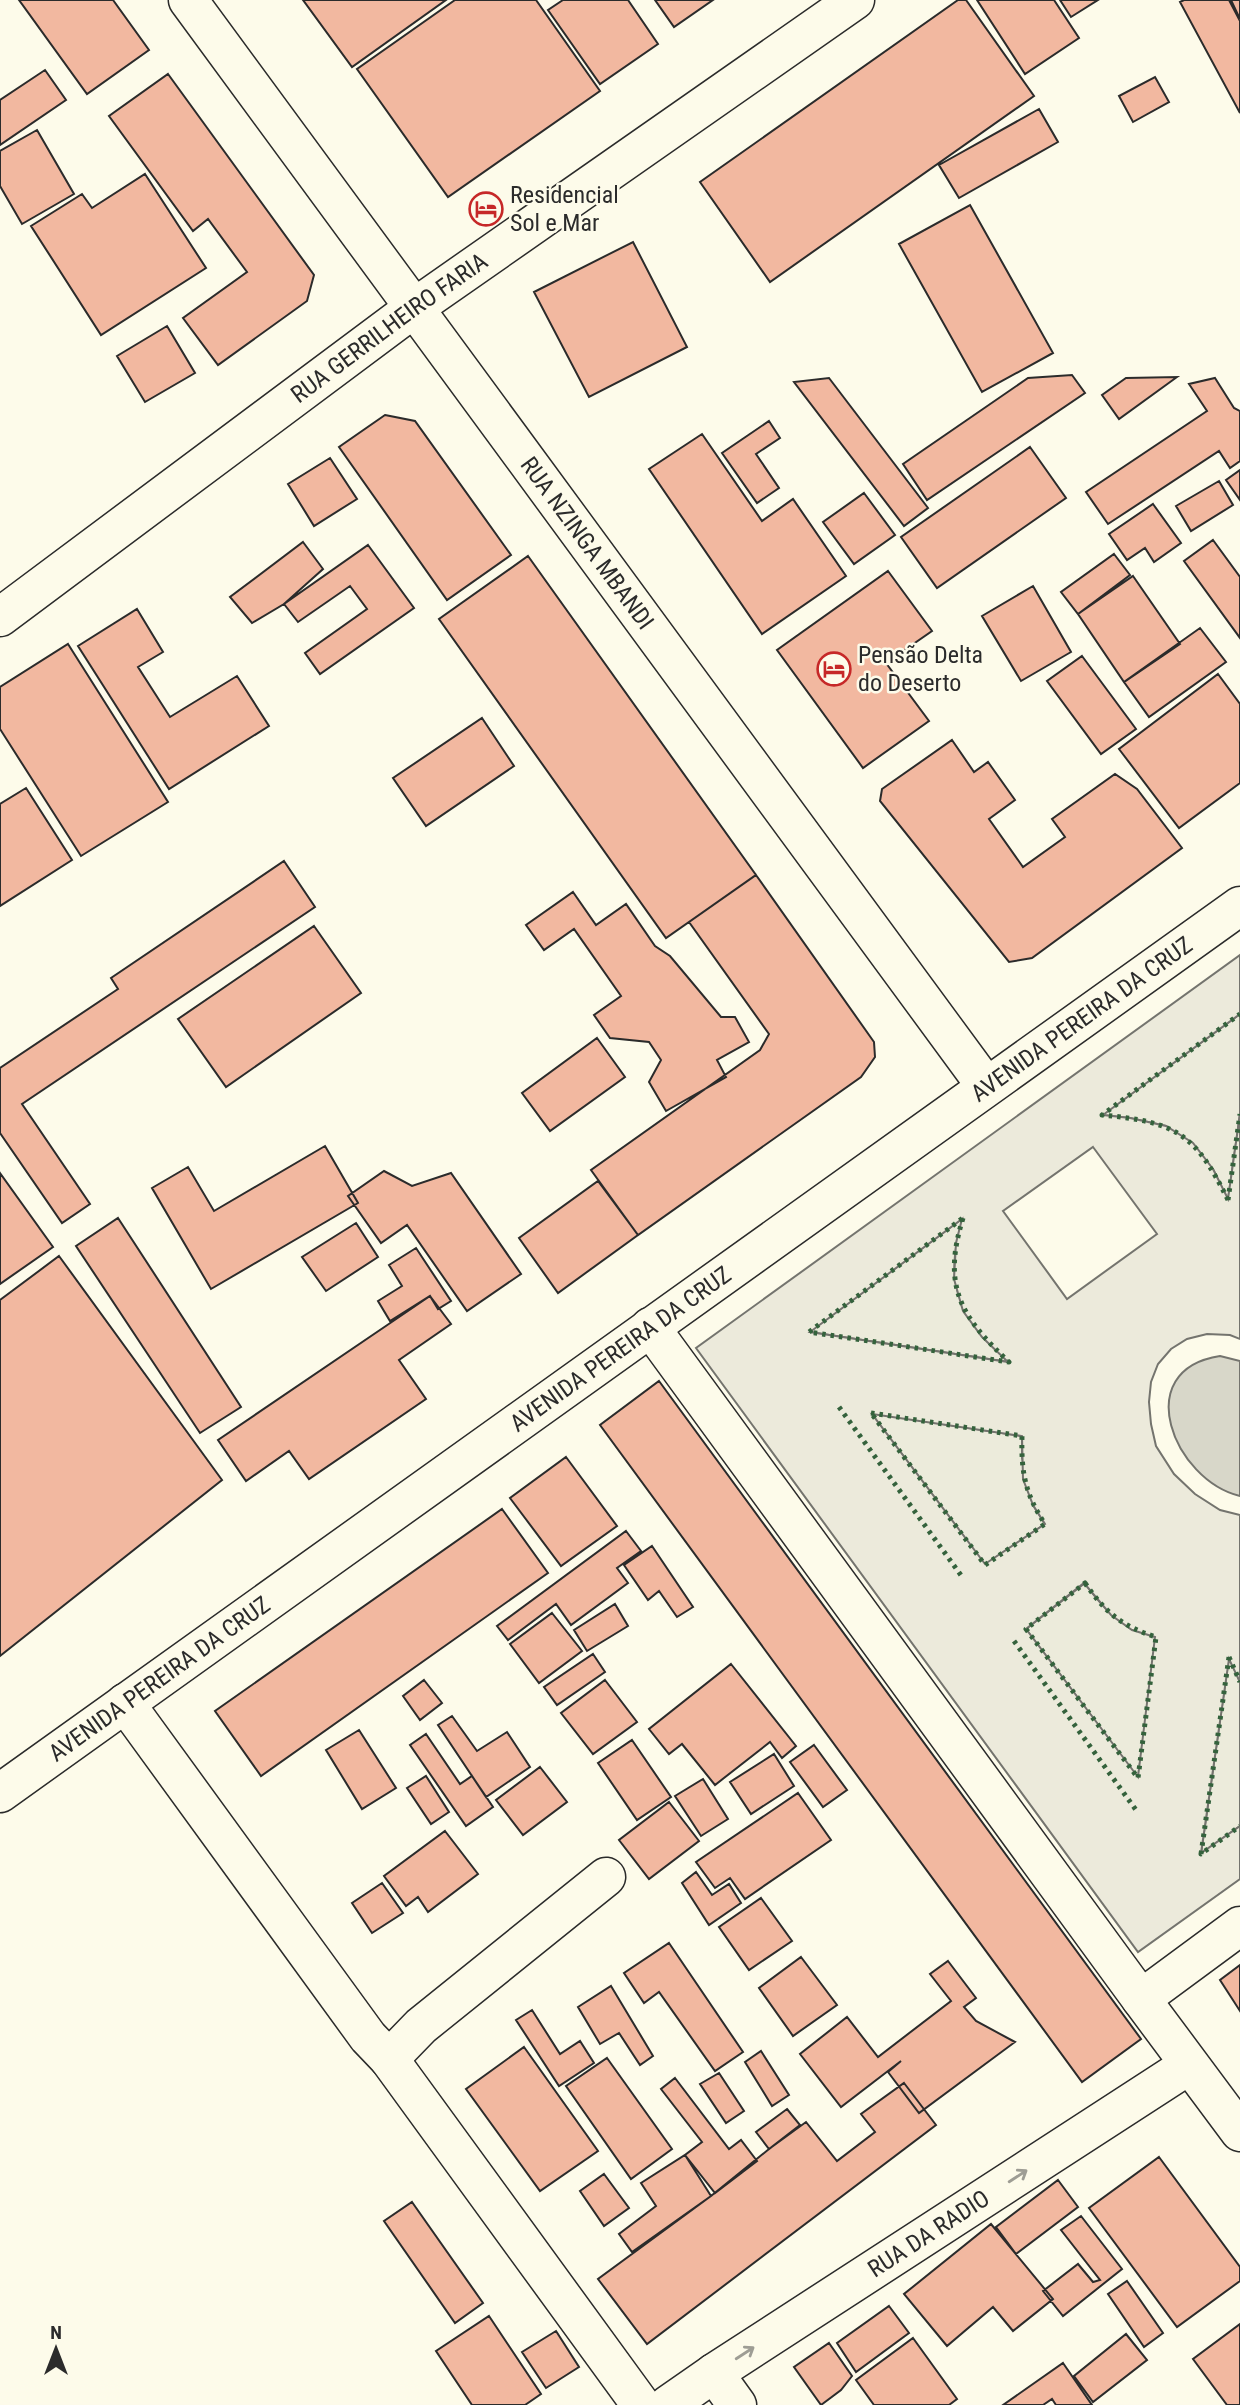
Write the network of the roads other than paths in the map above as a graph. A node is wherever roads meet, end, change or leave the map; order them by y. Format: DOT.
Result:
graph roads {
  1 [pos="188,0"];
  2 [pos="855,0"];
  3 [pos="414,308"];
  4 [pos="0,617"];
  5 [pos="1240,906"];
  6 [pos="986,1086"];
  7 [pos="650,1327"];
  8 [pos="125,1703"];
  9 [pos="0,1793"];
  10 [pos="606,1877"];
  11 [pos="1240,1926"];
  12 [pos="1141,1999"];
  13 [pos="388,2059"];
  14 [pos="1189,2065"];
  15 [pos="1240,2132"];
  16 [pos="714,2373"];
  17 [pos="641,2405"];
  18 [pos="668,2405"];
  19 [pos="737,2405"];
  1 -- 3 [label="street, RUA NZINGA MBANDI"];
  2 -- 3 [label="street, RUA GERRILHEIRO FARIA"];
  3 -- 4 [label="street, RUA GERRILHEIRO FARIA"];
  3 -- 6 [label="street, RUA NZINGA MBANDI"];
  5 -- 6 [label="street, AVENIDA PEREIRA DA CRUZ"];
  6 -- 7 [label="street, AVENIDA PEREIRA DA CRUZ"];
  7 -- 8 [label="street, AVENIDA PEREIRA DA CRUZ"];
  7 -- 12 [label="street"];
  8 -- 9 [label="street, AVENIDA PEREIRA DA CRUZ"];
  8 -- 13 [label="street"];
  10 -- 13 [label="street"];
  11 -- 12 [label="street"];
  12 -- 14 [label="street"];
  13 -- 17 [label="street"];
  14 -- 15 [label="street"];
  16 -- 14 [label="street, RUA DA RADIO, one-way"];
  16 -- 18 [label="street, RUA DA RADIO"];
  16 -- 19 [label="street"];
}
